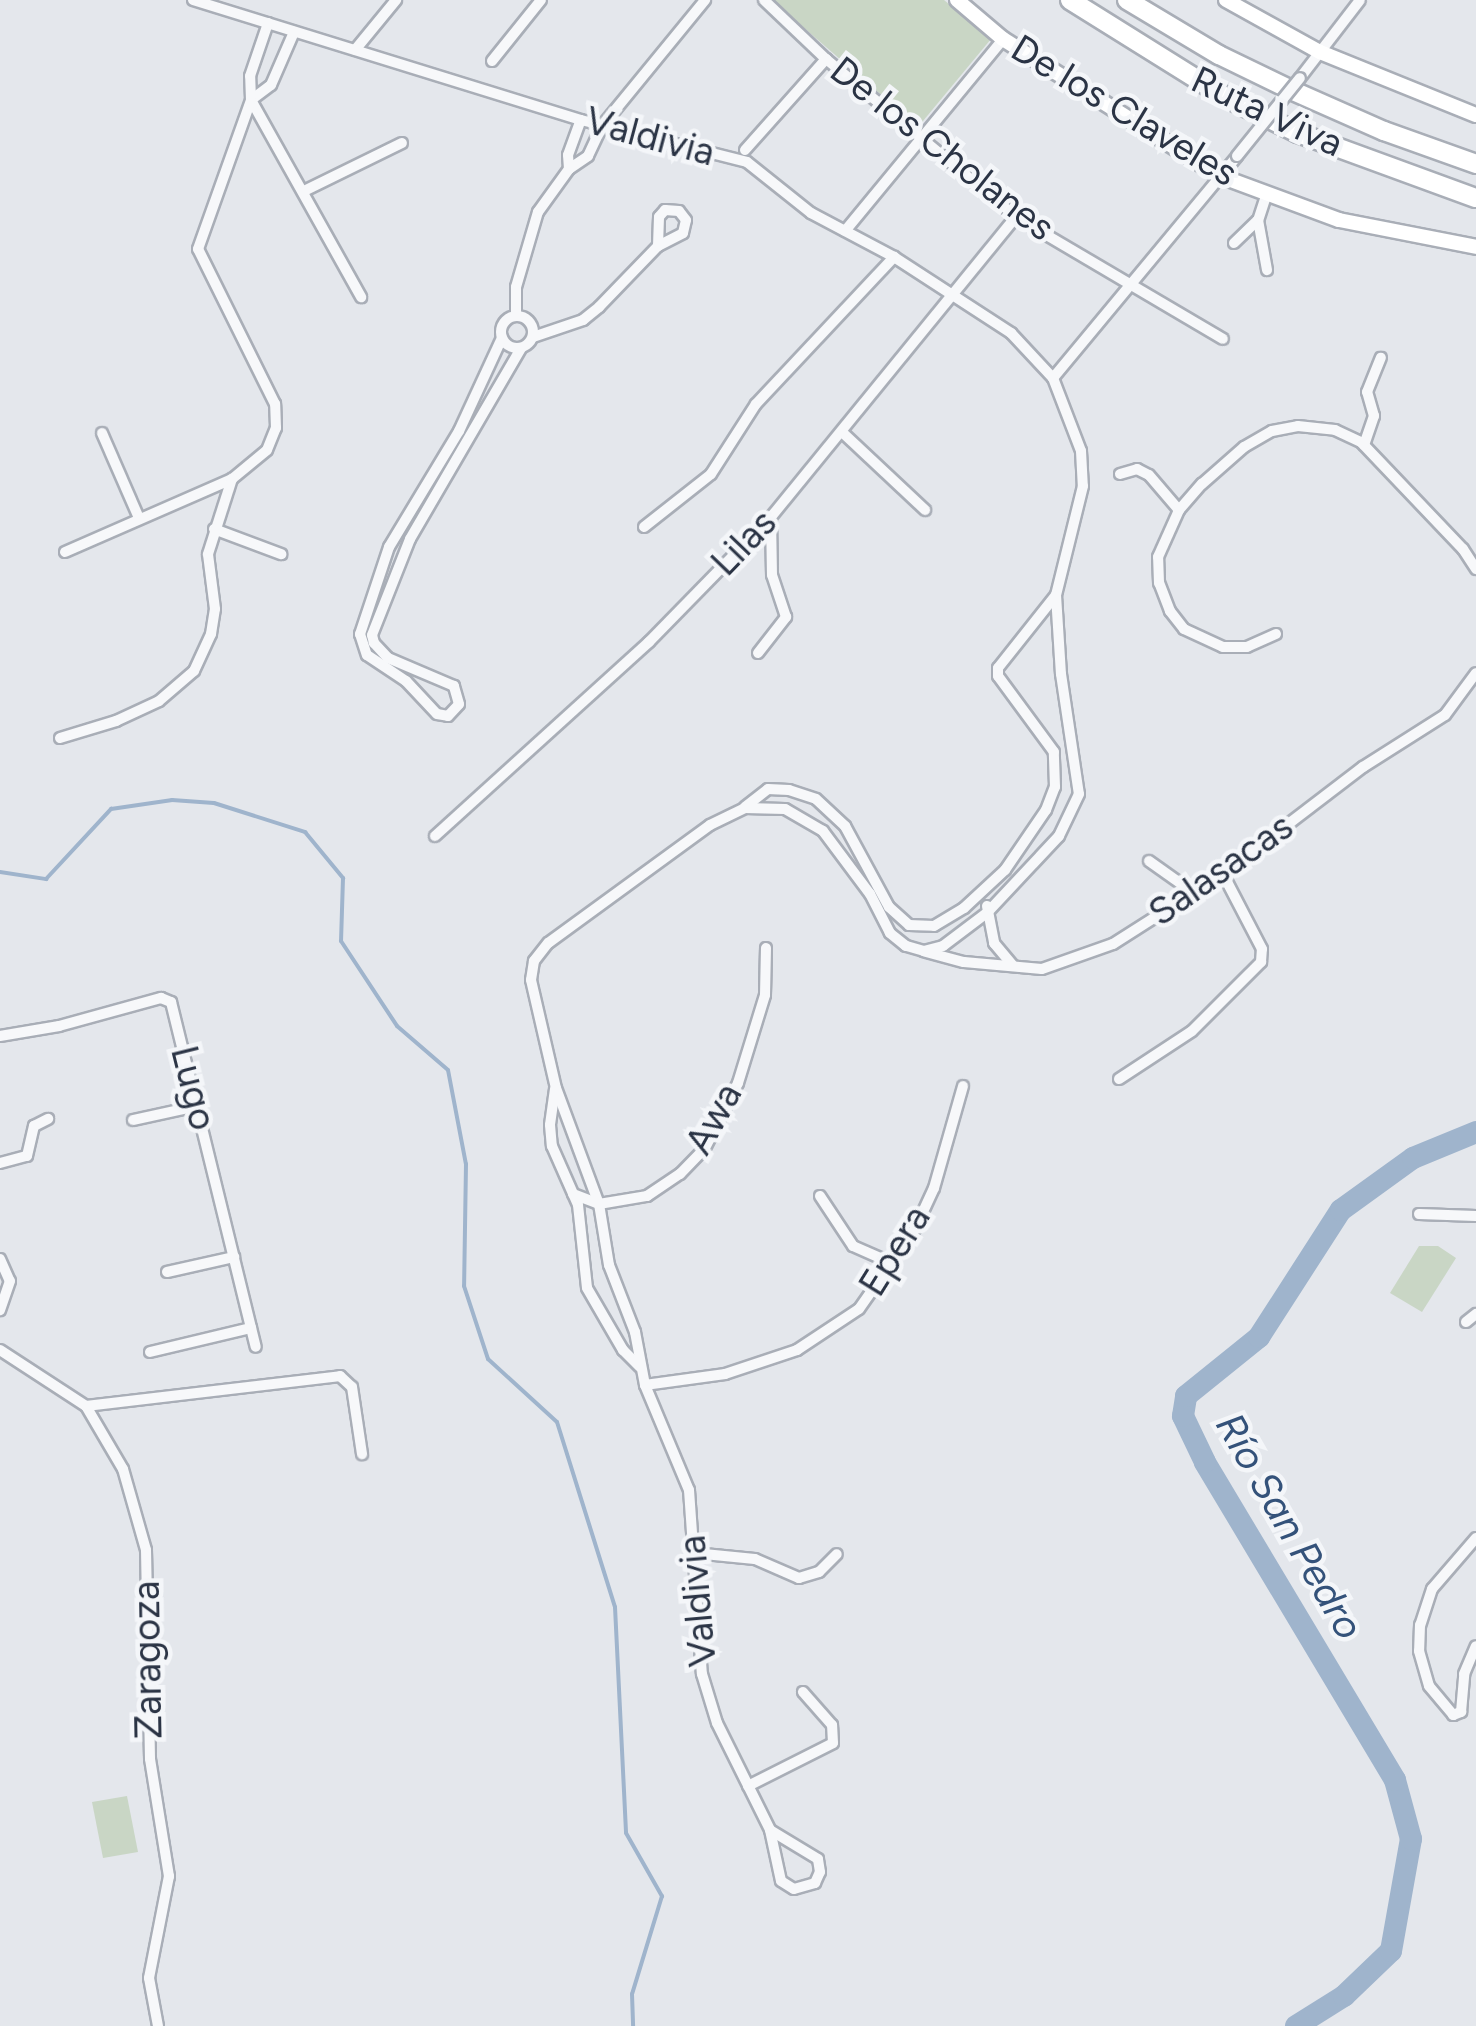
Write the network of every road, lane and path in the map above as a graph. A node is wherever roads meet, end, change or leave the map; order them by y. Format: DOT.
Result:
graph roads {
  1 [pos="192,0"];
  2 [pos="396,0"];
  3 [pos="541,0"];
  4 [pos="705,0"];
  5 [pos="764,0"];
  6 [pos="956,0"];
  7 [pos="1070,0"];
  8 [pos="1127,0"];
  9 [pos="1226,0"];
  10 [pos="1360,0"];
  11 [pos="268,23"];
  12 [pos="294,32"];
  13 [pos="1003,39"];
  14 [pos="258,50"];
  15 [pos="355,50"];
  16 [pos="1320,52"];
  17 [pos="282,58"];
  18 [pos="826,59"];
  19 [pos="492,61"];
  20 [pos="251,100"];
  21 [pos="1476,115"];
  22 [pos="580,120"];
  23 [pos="602,126"];
  24 [pos="920,138"];
  25 [pos="402,143"];
  26 [pos="745,150"];
  27 [pos="1476,164"];
  28 [pos="569,169"];
  29 [pos="1220,176"];
  30 [pos="304,191"];
  31 [pos="1266,193"];
  32 [pos="1476,198"];
  33 [pos="1016,217"];
  34 [pos="1258,220"];
  35 [pos="845,231"];
  36 [pos="1234,243"];
  37 [pos="658,246"];
  38 [pos="1476,247"];
  39 [pos="894,257"];
  40 [pos="1267,270"];
  41 [pos="1131,285"];
  42 [pos="956,295"];
  43 [pos="361,297"];
  44 [pos="516,316"];
  45 [pos="533,337"];
  46 [pos="502,338"];
  47 [pos="1222,339"];
  48 [pos="521,348"];
  49 [pos="1381,358"];
  50 [pos="1053,378"];
  51 [pos="842,432"];
  52 [pos="102,434"];
  53 [pos="1364,446"];
  54 [pos="1120,474"];
  55 [pos="232,479"];
  56 [pos="925,510"];
  57 [pos="1179,510"];
  58 [pos="771,517"];
  59 [pos="139,518"];
  60 [pos="644,527"];
  61 [pos="214,529"];
  62 [pos="64,552"];
  63 [pos="281,554"];
  64 [pos="1476,569"];
  65 [pos="1056,595"];
  66 [pos="1276,634"];
  67 [pos="758,653"];
  68 [pos="1476,673"];
  69 [pos="60,738"];
  70 [pos="744,808"];
  71 [pos="435,836"];
  72 [pos="1149,862"];
  73 [pos="1223,874"];
  74 [pos="874,891"];
  75 [pos="984,893"];
  76 [pos="1194,893"];
  77 [pos="988,912"];
  78 [pos="766,948"];
  79 [pos="924,952"];
  80 [pos="1014,967"];
  81 [pos="0,1036"];
  82 [pos="1119,1079"];
  83 [pos="963,1086"];
  84 [pos="556,1088"];
  85 [pos="197,1106"];
  86 [pos="48,1120"];
  87 [pos="133,1120"];
  88 [pos="0,1163"];
  89 [pos="573,1194"];
  90 [pos="820,1196"];
  91 [pos="599,1204"];
  92 [pos="1419,1214"];
  93 [pos="1476,1216"];
  94 [pos="234,1257"];
  95 [pos="0,1258"];
  96 [pos="894,1264"];
  97 [pos="167,1272"];
  98 [pos="0,1310"];
  99 [pos="251,1328"];
  100 [pos="256,1347"];
  101 [pos="0,1350"];
  102 [pos="150,1352"];
  103 [pos="640,1367"];
  104 [pos="645,1385"];
  105 [pos="86,1406"];
  106 [pos="362,1454"];
  107 [pos="1476,1538"];
  108 [pos="694,1554"];
  109 [pos="837,1554"];
  110 [pos="1476,1646"];
  111 [pos="803,1692"];
  112 [pos="748,1786"];
  113 [pos="770,1830"];
  114 [pos="158,2026"];
  1 -- 11 [label="street, Valdivia"];
  2 -- 15 [label="street"];
  3 -- 19 [label="street"];
  4 -- 23 [label="street"];
  5 -- 18 [label="street, De los Cholanes"];
  6 -- 13 [label="main road, De los Claveles"];
  7 -- 32 [label="highway, Ruta Viva"];
  8 -- 27 [label="highway, Ruta Viva"];
  9 -- 16 [label="main road"];
  10 -- 16 [label="street"];
  11 -- 12 [label="street, Valdivia"];
  11 -- 14 [label="street"];
  12 -- 15 [label="street, Valdivia"];
  12 -- 17 [label="street"];
  13 -- 24 [label="street"];
  13 -- 29 [label="main road, De los Claveles"];
  14 -- 17 [label="street"];
  14 -- 20 [label="street"];
  15 -- 22 [label="street, Valdivia"];
  16 -- 21 [label="main road"];
  16 -- 29 [label="street, bridge"];
  17 -- 20 [label="street"];
  18 -- 24 [label="street, De los Cholanes"];
  18 -- 26 [label="street"];
  20 -- 30 [label="street"];
  20 -- 55 [label="street"];
  22 -- 23 [label="street, Valdivia"];
  22 -- 28 [label="street"];
  23 -- 28 [label="street"];
  23 -- 35 [label="street, Valdivia"];
  24 -- 33 [label="street, De los Cholanes"];
  24 -- 35 [label="street"];
  25 -- 30 [label="street"];
  28 -- 44 [label="street"];
  29 -- 31 [label="main road, De los Claveles"];
  29 -- 41 [label="street"];
  30 -- 43 [label="street"];
  31 -- 34 [label="street"];
  31 -- 38 [label="main road, De los Claveles"];
  33 -- 41 [label="street, De los Cholanes"];
  33 -- 42 [label="street, Lilas"];
  34 -- 36 [label="street"];
  34 -- 40 [label="street"];
  35 -- 39 [label="street, Valdivia"];
  37 -- 45 [label="street"];
  39 -- 42 [label="street, Valdivia"];
  39 -- 60 [label="street"];
  41 -- 47 [label="street, De los Cholanes"];
  41 -- 50 [label="street"];
  42 -- 50 [label="street, Valdivia"];
  42 -- 51 [label="street, Lilas"];
  44 -- 45 [label="street"];
  44 -- 46 [label="street"];
  45 -- 48 [label="street"];
  46 -- 48 [label="street"];
  46 -- 48 [label="street"];
  49 -- 53 [label="street"];
  50 -- 65 [label="street"];
  51 -- 56 [label="street"];
  51 -- 58 [label="street, Lilas"];
  52 -- 59 [label="street"];
  53 -- 57 [label="street"];
  53 -- 64 [label="street"];
  54 -- 57 [label="street"];
  55 -- 59 [label="street"];
  55 -- 61 [label="street"];
  57 -- 66 [label="street"];
  58 -- 67 [label="street"];
  58 -- 71 [label="street, Lilas"];
  59 -- 62 [label="street"];
  61 -- 63 [label="street"];
  61 -- 69 [label="street"];
  65 -- 75 [label="street"];
  65 -- 77 [label="street"];
  68 -- 73 [label="street, Salasacas"];
  70 -- 74 [label="street"];
  70 -- 74 [label="street"];
  70 -- 84 [label="street, Valdivia"];
  72 -- 76 [label="street"];
  73 -- 76 [label="street, Salasacas"];
  73 -- 82 [label="street"];
  74 -- 75 [label="street"];
  74 -- 79 [label="street"];
  75 -- 77 [label="street"];
  76 -- 80 [label="street, Salasacas"];
  77 -- 79 [label="street"];
  77 -- 80 [label="street"];
  78 -- 91 [label="street, Awa"];
  79 -- 80 [label="street, Salasacas"];
  81 -- 85 [label="street, Lugo"];
  83 -- 96 [label="street, Epera"];
  84 -- 89 [label="street, Valdivia"];
  84 -- 91 [label="street, Valdivia"];
  85 -- 87 [label="street"];
  85 -- 94 [label="street, Lugo"];
  86 -- 88 [label="street"];
  89 -- 91 [label="street"];
  89 -- 103 [label="street, Valdivia"];
  90 -- 96 [label="street"];
  91 -- 103 [label="street, Valdivia"];
  92 -- 93 [label="street"];
  94 -- 97 [label="street"];
  94 -- 99 [label="street, Lugo"];
  95 -- 98 [label="street"];
  96 -- 104 [label="street, Epera"];
  99 -- 100 [label="street, Lugo"];
  99 -- 102 [label="street"];
  101 -- 105 [label="street, Zaragoza"];
  103 -- 104 [label="street, Valdivia"];
  104 -- 108 [label="street, Valdivia"];
  105 -- 106 [label="street"];
  105 -- 114 [label="street, Zaragoza"];
  107 -- 110 [label="street"];
  108 -- 109 [label="street"];
  108 -- 112 [label="street, Valdivia"];
  111 -- 112 [label="street"];
  112 -- 113 [label="street, Valdivia"];
  113 -- 113 [label="street, Valdivia"];
}
